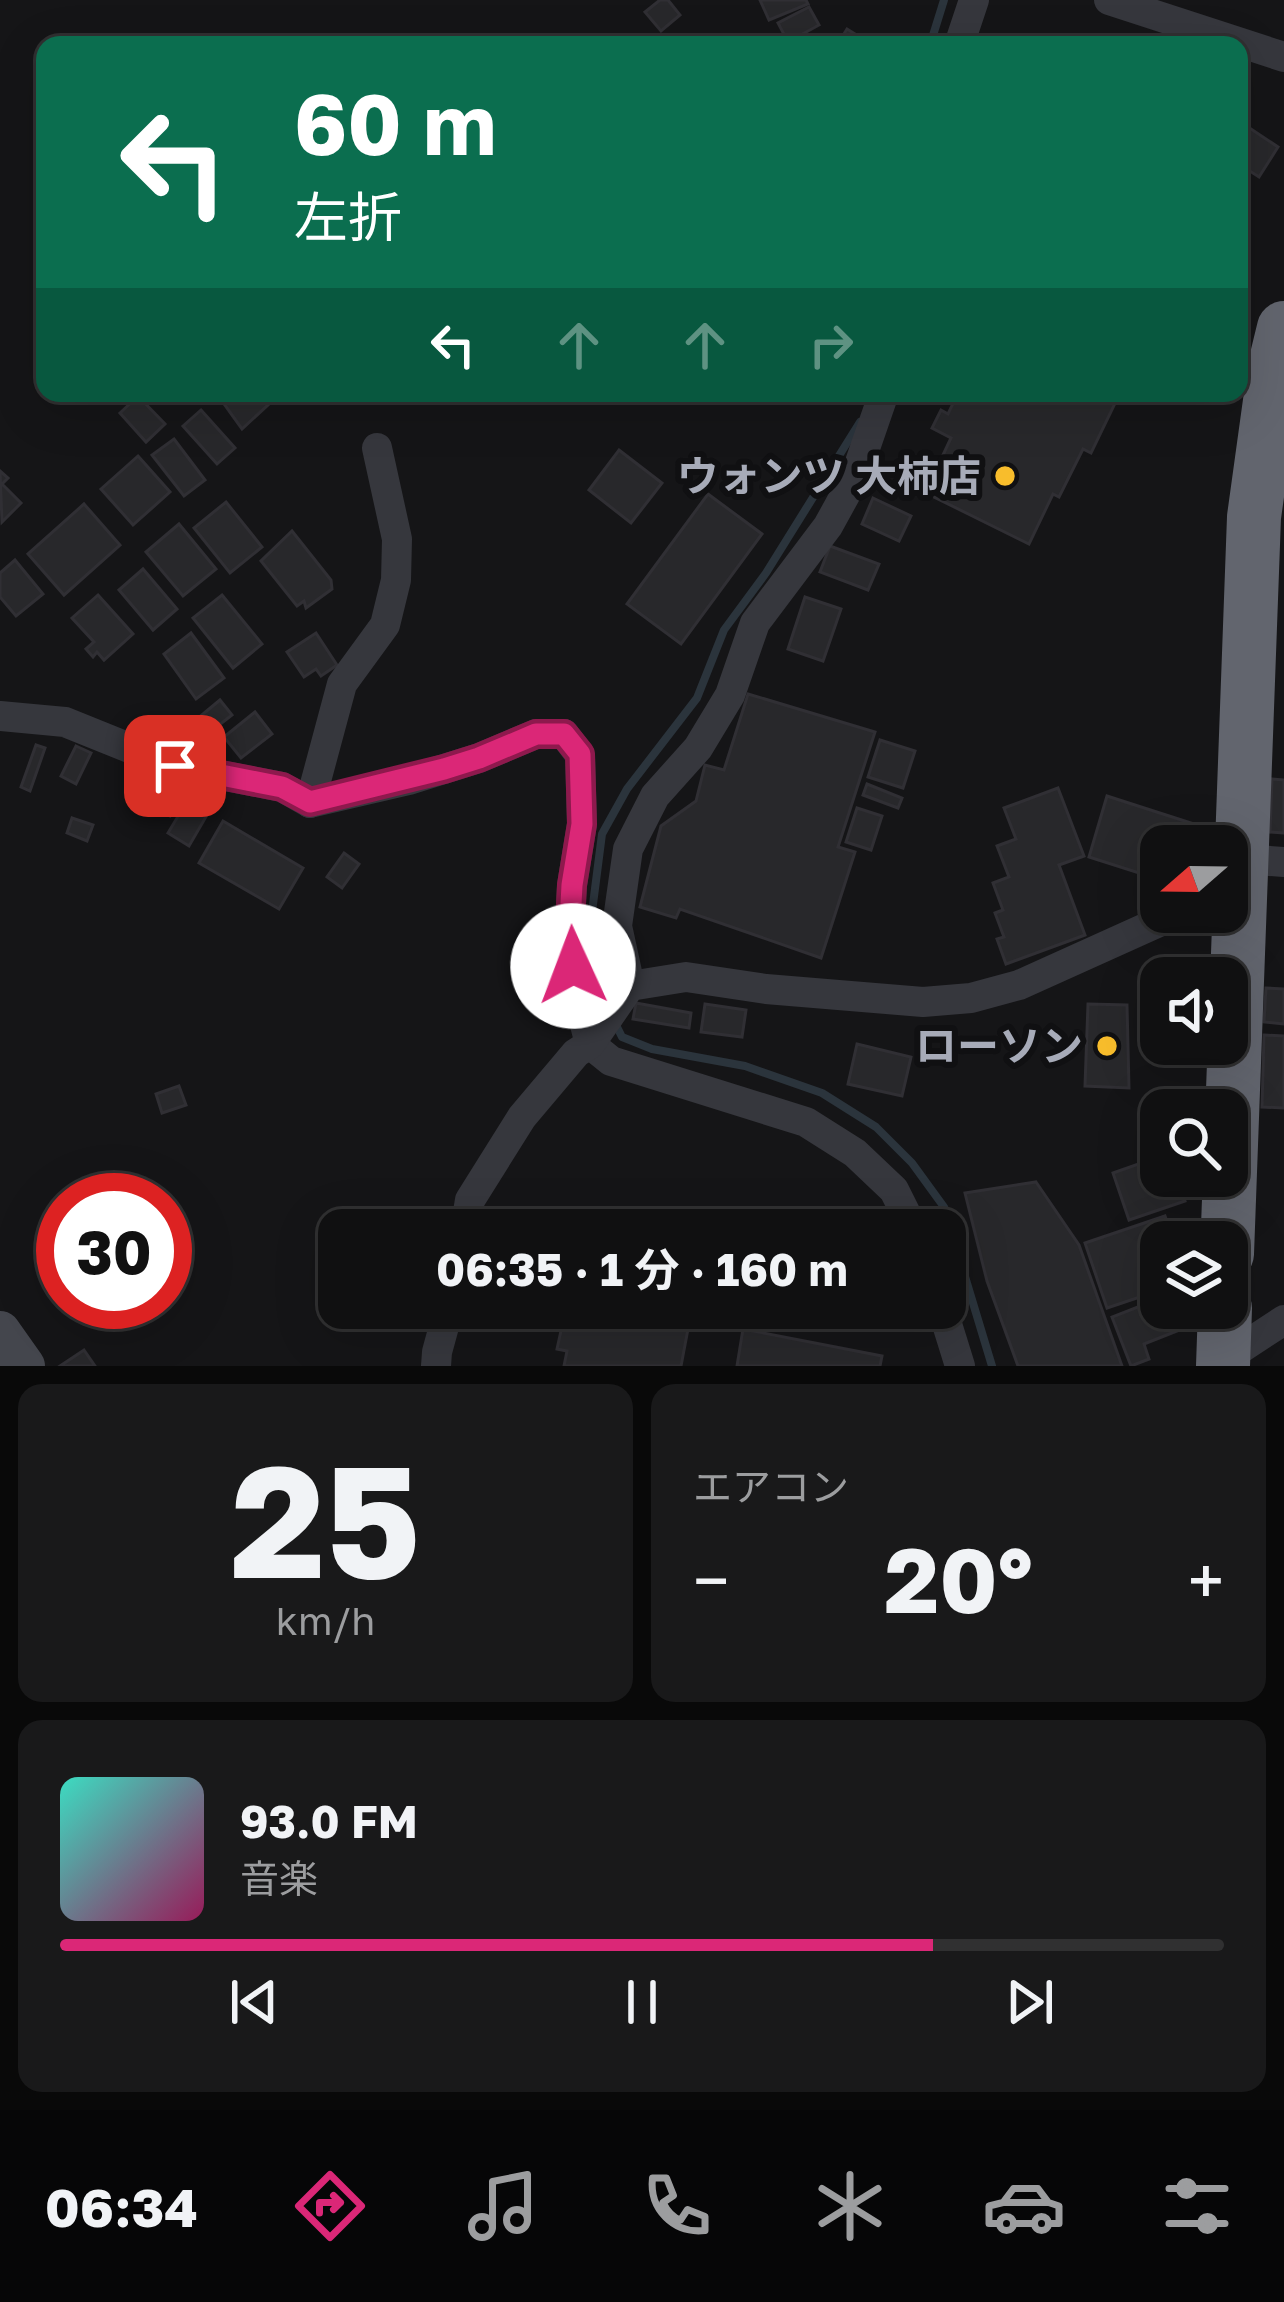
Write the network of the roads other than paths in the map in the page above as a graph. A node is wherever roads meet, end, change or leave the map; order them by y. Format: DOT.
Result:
graph roads {
  1 [pos="974,0"];
  2 [pos="1109,0"];
  3 [pos="962,36"];
  4 [pos="1220,36"];
  5 [pos="1248,45"];
  6 [pos="1284,57"];
  7 [pos="1284,328"];
  8 [pos="881,402"];
  9 [pos="377,448"];
  10 [pos="0,716"];
  11 [pos="310,802"];
  12 [pos="1251,864"];
  13 [pos="1140,930"];
  14 [pos="630,986"];
  15 [pos="590,1044"];
  16 [pos="468,1209"];
  17 [pos="904,1209"];
  18 [pos="1229,1221"];
  19 [pos="1284,1320"];
  20 [pos="443,1329"];
  21 [pos="949,1329"];
  22 [pos="0,1332"];
  23 [pos="1224,1345"];
  24 [pos="24,1366"];
  25 [pos="436,1366"];
  26 [pos="960,1366"];
  1 -- 3 [label="street"];
  2 -- 4 [label="street"];
  5 -- 6 [label="street"];
  7 -- 12 [label="highway"];
  8 -- 14 [label="street"];
  9 -- 11 [label="street"];
  10 -- 11 [label="street"];
  11 -- 15 [label="street"];
  12 -- 18 [label="highway"];
  13 -- 14 [label="street"];
  14 -- 15 [label="street"];
  15 -- 16 [label="street"];
  15 -- 17 [label="street"];
  19 -- 23 [label="street"];
  20 -- 25 [label="street"];
  21 -- 26 [label="street"];
  22 -- 24 [label="main road"];
}
